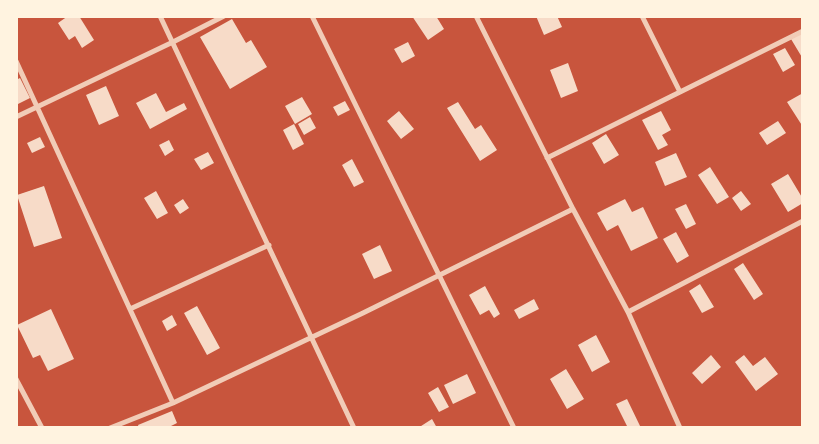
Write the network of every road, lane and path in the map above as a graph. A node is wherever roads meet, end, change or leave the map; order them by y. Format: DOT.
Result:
graph roads {
  1 [pos="160,16"];
  2 [pos="224,16"];
  3 [pos="312,16"];
  4 [pos="476,16"];
  5 [pos="642,16"];
  6 [pos="803,30"];
  7 [pos="173,42"];
  8 [pos="16,61"];
  9 [pos="680,92"];
  10 [pos="38,106"];
  11 [pos="16,117"];
  12 [pos="547,158"];
  13 [pos="572,209"];
  14 [pos="803,221"];
  15 [pos="269,245"];
  16 [pos="440,276"];
  17 [pos="130,309"];
  18 [pos="628,312"];
  19 [pos="312,338"];
  20 [pos="16,380"];
  21 [pos="174,403"];
  22 [pos="42,428"];
  23 [pos="110,428"];
  24 [pos="354,428"];
  25 [pos="514,428"];
  26 [pos="680,428"];
  1 -- 7 [label="street"];
  2 -- 7 [label="street"];
  3 -- 16 [label="street"];
  4 -- 12 [label="street"];
  5 -- 9 [label="street"];
  6 -- 9 [label="street"];
  7 -- 10 [label="street"];
  7 -- 15 [label="street"];
  8 -- 10 [label="street"];
  9 -- 12 [label="street"];
  10 -- 11 [label="street"];
  10 -- 17 [label="street"];
  12 -- 13 [label="street"];
  13 -- 16 [label="street"];
  13 -- 18 [label="street"];
  14 -- 18 [label="street"];
  15 -- 17 [label="street"];
  15 -- 19 [label="street"];
  16 -- 19 [label="street"];
  16 -- 25 [label="street"];
  17 -- 21 [label="street"];
  18 -- 26 [label="street"];
  19 -- 21 [label="street"];
  19 -- 24 [label="street"];
  20 -- 22 [label="street"];
  21 -- 23 [label="street"];
}
